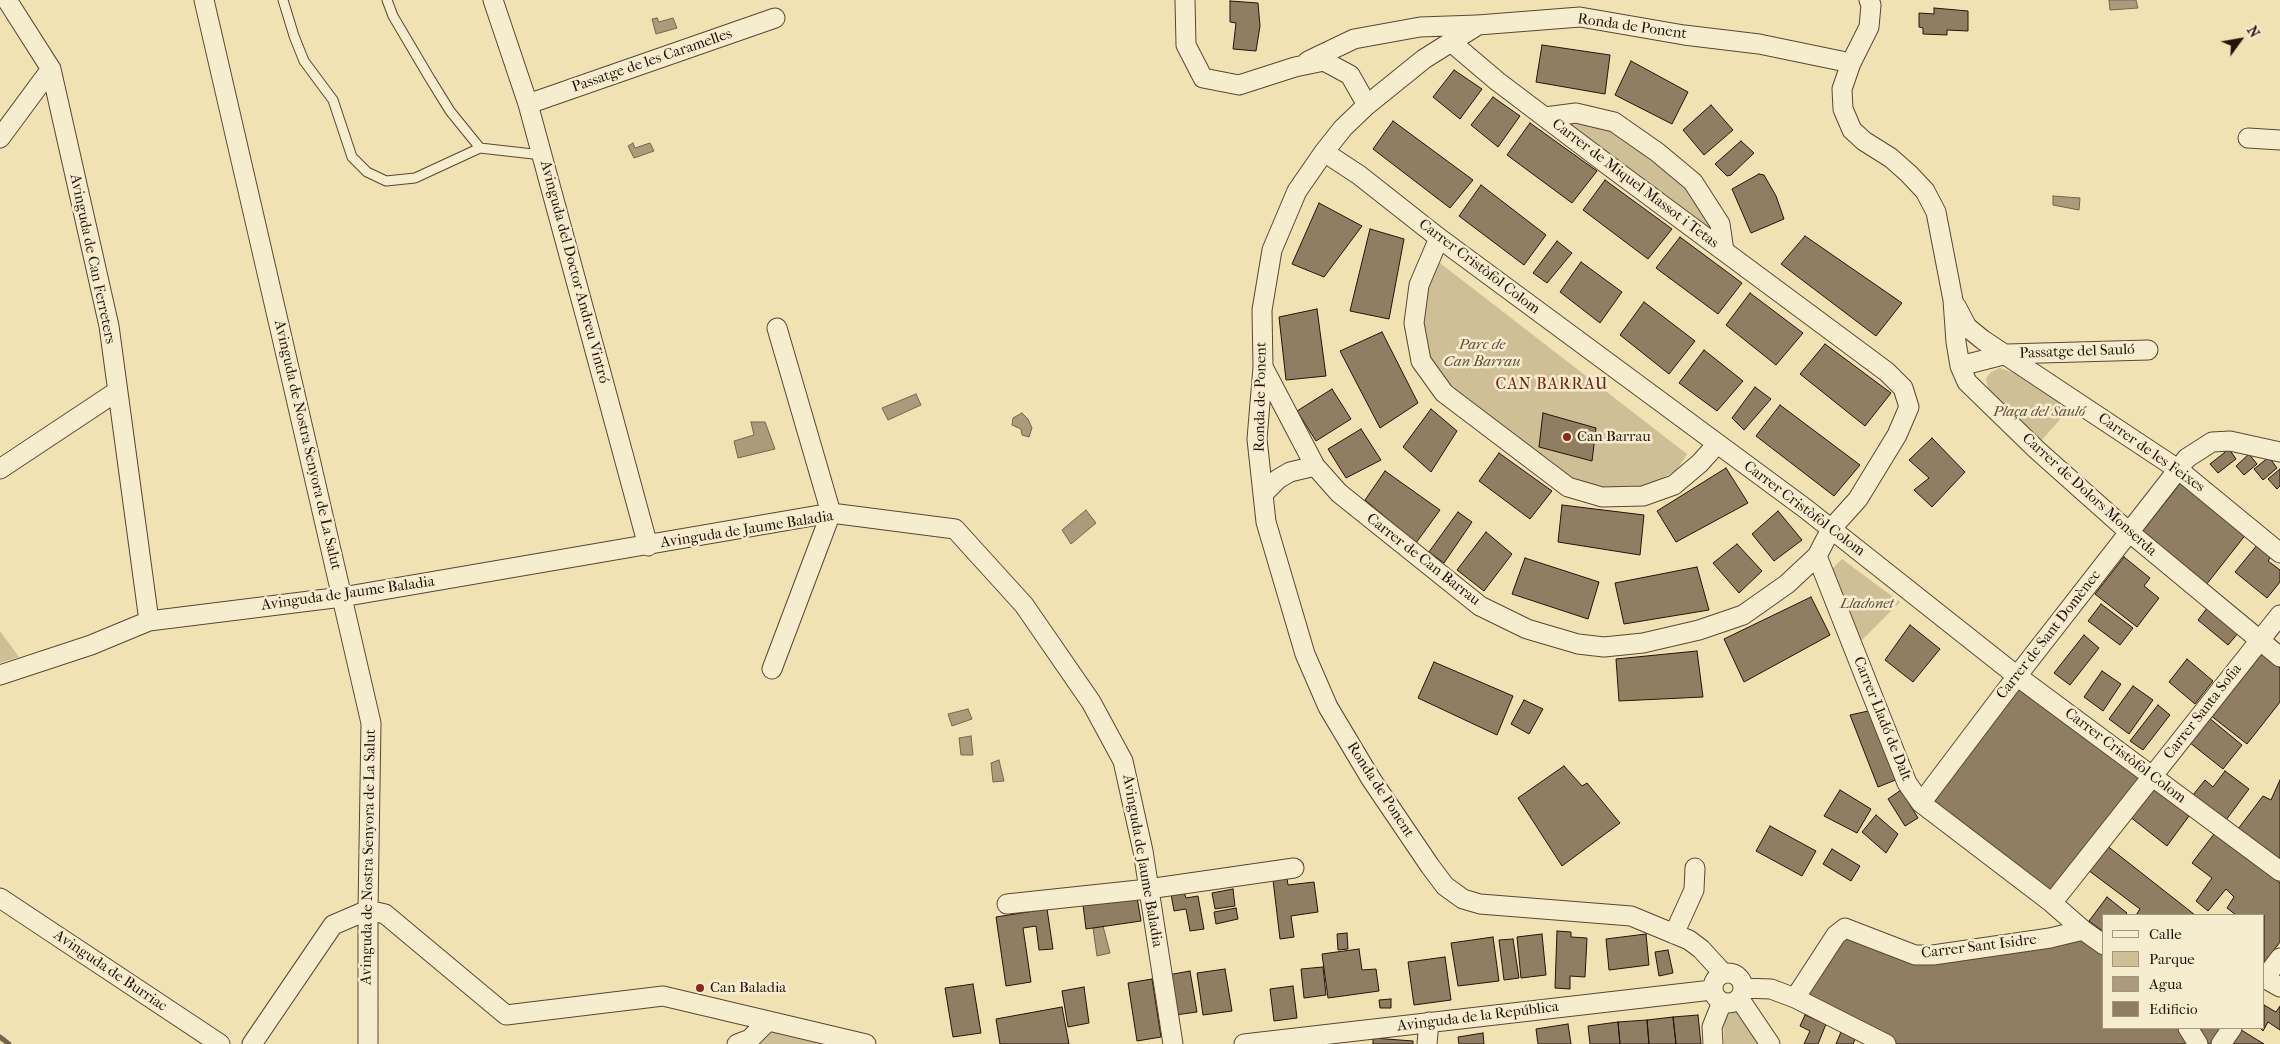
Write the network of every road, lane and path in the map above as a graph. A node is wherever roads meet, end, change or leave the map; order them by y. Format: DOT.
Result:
graph roads {
  1 [pos="7,0"];
  2 [pos="204,0"];
  3 [pos="283,0"];
  4 [pos="386,0"];
  5 [pos="493,0"];
  6 [pos="1185,0"];
  7 [pos="1869,0"];
  8 [pos="775,18"];
  9 [pos="1478,25"];
  10 [pos="1451,42"];
  11 [pos="1851,63"];
  12 [pos="1295,67"];
  13 [pos="51,69"];
  14 [pos="528,104"];
  15 [pos="1367,105"];
  16 [pos="1545,117"];
  17 [pos="0,138"];
  18 [pos="2248,138"];
  19 [pos="2280,140"];
  20 [pos="480,148"];
  21 [pos="1324,152"];
  22 [pos="542,155"];
  23 [pos="1439,238"];
  24 [pos="1724,251"];
  25 [pos="1953,300"];
  26 [pos="777,328"];
  27 [pos="2148,350"];
  28 [pos="2007,354"];
  29 [pos="1960,366"];
  30 [pos="1263,367"];
  31 [pos="116,392"];
  32 [pos="1718,444"];
  33 [pos="2280,452"];
  34 [pos="1314,466"];
  35 [pos="0,469"];
  36 [pos="2179,470"];
  37 [pos="1264,494"];
  38 [pos="831,513"];
  39 [pos="1831,529"];
  40 [pos="2129,532"];
  41 [pos="648,546"];
  42 [pos="2280,553"];
  43 [pos="1816,556"];
  44 [pos="342,598"];
  45 [pos="2280,615"];
  46 [pos="149,621"];
  47 [pos="2259,641"];
  48 [pos="2280,657"];
  49 [pos="772,669"];
  50 [pos="0,675"];
  51 [pos="2016,676"];
  52 [pos="2153,777"];
  53 [pos="1921,803"];
  54 [pos="1294,868"];
  55 [pos="1695,868"];
  56 [pos="2280,871"];
  57 [pos="1148,889"];
  58 [pos="0,898"];
  59 [pos="2052,903"];
  60 [pos="1007,904"];
  61 [pos="368,910"];
  62 [pos="2083,930"];
  63 [pos="1674,934"];
  64 [pos="2102,944"];
  65 [pos="2280,958"];
  66 [pos="2265,977"];
  67 [pos="2265,979"];
  68 [pos="2280,987"];
  69 [pos="1729,994"];
  70 [pos="1795,998"];
  71 [pos="768,1021"];
  72 [pos="1429,1022"];
  73 [pos="2189,1029"];
  74 [pos="2231,1029"];
  75 [pos="220,1044"];
  76 [pos="252,1044"];
  77 [pos="368,1044"];
  78 [pos="737,1044"];
  79 [pos="866,1044"];
  80 [pos="1173,1044"];
  81 [pos="1244,1044"];
  82 [pos="1427,1044"];
  83 [pos="1713,1044"];
  84 [pos="1770,1044"];
  85 [pos="1886,1044"];
  86 [pos="2198,1044"];
  87 [pos="2221,1044"];
  1 -- 13 [label="street, Avinguda de Can Ferreters"];
  2 -- 44 [label="street, Avinguda de Nostra Senyora de La Salut"];
  3 -- 20 [label="lane"];
  4 -- 20 [label="lane"];
  5 -- 14 [label="street, Avinguda del Doctor Andreu Vintró"];
  6 -- 12 [label="street"];
  7 -- 11 [label="street"];
  8 -- 14 [label="street, Passatge de les Caramelles"];
  9 -- 10 [label="street, Ronda de Ponent"];
  9 -- 11 [label="street, Ronda de Ponent"];
  9 -- 12 [label="street"];
  10 -- 15 [label="street, Ronda de Ponent"];
  10 -- 16 [label="street, Carrer de Miquel Massot i Tetas"];
  11 -- 25 [label="street"];
  12 -- 15 [label="street"];
  13 -- 17 [label="street"];
  13 -- 31 [label="street, Avinguda de Can Ferreters"];
  14 -- 22 [label="street, Avinguda del Doctor Andreu Vintró"];
  15 -- 21 [label="street, Ronda de Ponent"];
  16 -- 24 [label="street, Carrer de Miquel Massot i Tetas"];
  16 -- 24 [label="street, Carrer de Miquel Massot i Tetas"];
  18 -- 19 [label="street"];
  20 -- 22 [label="lane"];
  21 -- 23 [label="street, Carrer Cristòfol Colom"];
  21 -- 30 [label="street, Ronda de Ponent"];
  22 -- 41 [label="street, Avinguda del Doctor Andreu Vintró"];
  23 -- 32 [label="street, Carrer Cristòfol Colom"];
  23 -- 32 [label="street"];
  24 -- 39 [label="street, Carrer de Miquel Massot i Tetas"];
  25 -- 28 [label="street, Carrer de les Feixes"];
  25 -- 29 [label="street, Carrer de Dolors Monserda"];
  26 -- 38 [label="street"];
  27 -- 28 [label="street, Passatge del Sauló"];
  28 -- 29 [label="street"];
  28 -- 36 [label="street, Carrer de les Feixes"];
  29 -- 40 [label="street, Carrer de Dolors Monserda"];
  30 -- 34 [label="street, Carrer de Can Barrau"];
  30 -- 37 [label="street, Ronda de Ponent"];
  31 -- 35 [label="street"];
  31 -- 46 [label="street, Avinguda de Can Ferreters"];
  32 -- 39 [label="street, Carrer Cristòfol Colom"];
  33 -- 36 [label="street, Carrer de Sant Domènec"];
  34 -- 37 [label="street"];
  34 -- 43 [label="street, Carrer de Can Barrau"];
  36 -- 40 [label="street, Carrer de Sant Domènec"];
  36 -- 42 [label="street, Carrer de les Feixes"];
  37 -- 63 [label="street, Ronda de Ponent"];
  38 -- 41 [label="street, Avinguda de Jaume Baladia"];
  38 -- 49 [label="street"];
  38 -- 57 [label="street, Avinguda de Jaume Baladia"];
  39 -- 43 [label="street, Carrer de Can Barrau"];
  39 -- 51 [label="street, Carrer Cristòfol Colom"];
  40 -- 47 [label="street, Carrer de Dolors Monserda"];
  40 -- 51 [label="street, Carrer de Sant Domènec"];
  41 -- 44 [label="street, Avinguda de Jaume Baladia"];
  43 -- 53 [label="street, Carrer Lladó de Dalt"];
  44 -- 46 [label="street, Avinguda de Jaume Baladia"];
  44 -- 61 [label="street, Avinguda de Nostra Senyora de La Salut"];
  45 -- 47 [label="street, Carrer Santa Sofia"];
  46 -- 50 [label="street, Avinguda de Jaume Baladia"];
  47 -- 48 [label="street, Carrer de Dolors Monserda"];
  47 -- 52 [label="street, Carrer Santa Sofia"];
  51 -- 52 [label="street, Carrer Cristòfol Colom"];
  51 -- 53 [label="street, Carrer de Sant Domènec"];
  52 -- 56 [label="street, Carrer Cristòfol Colom"];
  52 -- 59 [label="street, Carrer Santa Sofia"];
  53 -- 59 [label="street, Carrer Lladó de Dalt"];
  54 -- 57 [label="street"];
  55 -- 63 [label="street"];
  57 -- 60 [label="street"];
  57 -- 80 [label="street, Avinguda de Jaume Baladia"];
  58 -- 75 [label="street, Avinguda de Burriac"];
  59 -- 62 [label="street, Carrer Lladó de Dalt"];
  61 -- 71 [label="street"];
  61 -- 76 [label="street"];
  61 -- 77 [label="street, Avinguda de Nostra Senyora de La Salut"];
  62 -- 64 [label="street, Carrer Lladó de Dalt"];
  62 -- 70 [label="street, Carrer Sant Isidre"];
  63 -- 69 [label="street, Ronda de Ponent"];
  65 -- 66 [label="street"];
  67 -- 68 [label="street"];
  69 -- 70 [label="street, Avinguda de la República"];
  69 -- 72 [label="street, Avinguda de la República"];
  69 -- 83 [label="street"];
  69 -- 84 [label="street"];
  70 -- 85 [label="street, Avinguda de la República"];
  71 -- 78 [label="street"];
  71 -- 79 [label="street"];
  72 -- 81 [label="street, Avinguda de la República"];
  72 -- 82 [label="street"];
  73 -- 86 [label="street"];
  74 -- 87 [label="street"];
}
